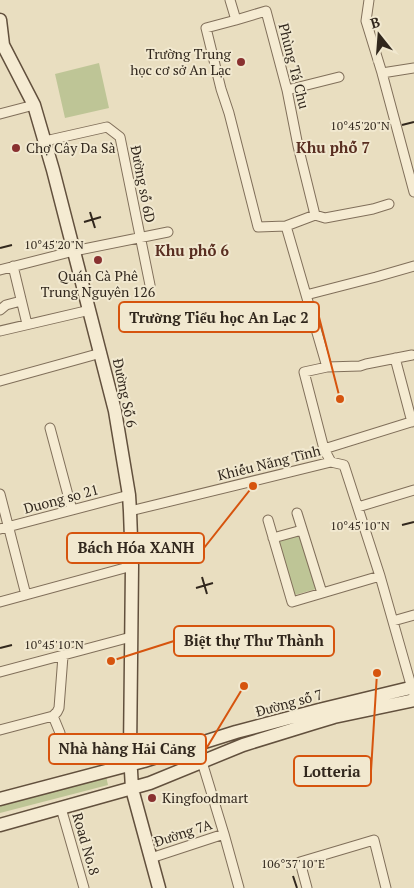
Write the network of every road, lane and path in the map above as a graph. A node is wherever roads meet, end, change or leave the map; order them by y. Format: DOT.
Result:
graph roads {
  1 [pos="230,0"];
  2 [pos="369,0"];
  3 [pos="0,20"];
  4 [pos="236,20"];
  5 [pos="414,68"];
  6 [pos="382,73"];
  7 [pos="339,77"];
  8 [pos="287,90"];
  9 [pos="34,106"];
  10 [pos="0,114"];
  11 [pos="45,141"];
  12 [pos="414,192"];
  13 [pos="389,204"];
  14 [pos="316,215"];
  15 [pos="286,226"];
  16 [pos="168,232"];
  17 [pos="140,237"];
  18 [pos="74,251"];
  19 [pos="13,266"];
  20 [pos="414,266"];
  21 [pos="0,270"];
  22 [pos="150,285"];
  23 [pos="306,295"];
  24 [pos="21,301"];
  25 [pos="0,310"];
  26 [pos="90,310"];
  27 [pos="27,324"];
  28 [pos="1,328"];
  29 [pos="101,353"];
  30 [pos="412,355"];
  31 [pos="394,358"];
  32 [pos="326,366"];
  33 [pos="0,381"];
  34 [pos="413,421"];
  35 [pos="50,428"];
  36 [pos="324,449"];
  37 [pos="331,462"];
  38 [pos="414,490"];
  39 [pos="0,494"];
  40 [pos="129,495"];
  41 [pos="358,507"];
  42 [pos="72,510"];
  43 [pos="130,511"];
  44 [pos="297,513"];
  45 [pos="268,520"];
  46 [pos="4,528"];
  47 [pos="302,530"];
  48 [pos="273,538"];
  49 [pos="132,566"];
  50 [pos="380,576"];
  51 [pos="322,593"];
  52 [pos="26,595"];
  53 [pos="0,602"];
  54 [pos="414,615"];
  55 [pos="393,621"];
  56 [pos="131,637"];
  57 [pos="63,656"];
  58 [pos="0,672"];
  59 [pos="413,693"];
  60 [pos="53,716"];
  61 [pos="0,730"];
  62 [pos="60,733"];
  63 [pos="202,762"];
  64 [pos="130,764"];
  65 [pos="132,789"];
  66 [pos="0,799"];
  67 [pos="61,808"];
  68 [pos="0,825"];
  69 [pos="224,834"];
  70 [pos="151,858"];
  71 [pos="84,888"];
  72 [pos="159,888"];
  73 [pos="239,888"];
  74 [pos="307,888"];
  75 [pos="386,888"];
  1 -- 4 [label="street"];
  2 -- 6 [label="street"];
  3 -- 9 [label="street, Đường Số 6"];
  4 -- 8 [label="street, Phùng Tá Chu"];
  4 -- 15 [label="street, Phùng Tá Chu"];
  5 -- 6 [label="street"];
  6 -- 12 [label="street"];
  7 -- 8 [label="street"];
  8 -- 14 [label="street, Phùng Tá Chu"];
  9 -- 10 [label="street"];
  9 -- 11 [label="street, Đường Số 6"];
  11 -- 17 [label="street, Đường số 6D"];
  11 -- 18 [label="street, Đường Số 6"];
  13 -- 14 [label="street"];
  14 -- 15 [label="street, Phùng Tá Chu"];
  15 -- 23 [label="street"];
  16 -- 17 [label="street"];
  17 -- 18 [label="street"];
  17 -- 22 [label="street, Đường số 6D"];
  18 -- 19 [label="street"];
  18 -- 26 [label="street, Đường Số 6"];
  19 -- 21 [label="street"];
  19 -- 24 [label="street"];
  20 -- 23 [label="street"];
  23 -- 32 [label="street"];
  24 -- 25 [label="street"];
  24 -- 27 [label="street"];
  26 -- 27 [label="street"];
  26 -- 29 [label="street, Đường Số 6"];
  27 -- 28 [label="street"];
  29 -- 33 [label="street"];
  29 -- 40 [label="street, Đường Số 6"];
  30 -- 31 [label="street"];
  31 -- 32 [label="street"];
  31 -- 34 [label="street"];
  32 -- 36 [label="street"];
  34 -- 36 [label="street"];
  35 -- 42 [label="street"];
  36 -- 37 [label="street"];
  37 -- 41 [label="street, Khiếu Năng Tĩnh"];
  37 -- 43 [label="street, Khiếu Năng Tĩnh"];
  38 -- 41 [label="street"];
  39 -- 46 [label="street"];
  40 -- 42 [label="street, Duong so 21"];
  40 -- 43 [label="street, Đường Số 6"];
  41 -- 50 [label="street"];
  42 -- 46 [label="street, Duong so 21"];
  43 -- 49 [label="street, Đường Số 6"];
  44 -- 47 [label="street"];
  45 -- 48 [label="street"];
  46 -- 52 [label="street"];
  47 -- 48 [label="street"];
  47 -- 51 [label="street"];
  48 -- 51 [label="street"];
  49 -- 52 [label="street"];
  49 -- 56 [label="street, Đường Số 6"];
  50 -- 51 [label="street"];
  50 -- 55 [label="street"];
  52 -- 53 [label="street"];
  54 -- 55 [label="street"];
  55 -- 59 [label="street"];
  56 -- 57 [label="street"];
  56 -- 64 [label="street, Đường Số 6"];
  57 -- 58 [label="street"];
  57 -- 60 [label="street"];
  59 -- 63 [label="street"];
  59 -- 64 [label="street, Đường số 7"];
  60 -- 61 [label="street"];
  60 -- 62 [label="street"];
  63 -- 65 [label="street"];
  63 -- 69 [label="street"];
  64 -- 65 [label="street, Đường Số 6"];
  64 -- 66 [label="street, Đường số 7"];
  65 -- 67 [label="street"];
  65 -- 70 [label="street"];
  67 -- 68 [label="street"];
  67 -- 71 [label="street, Road No.8"];
  69 -- 70 [label="street, Đường 7A"];
  69 -- 73 [label="street"];
  70 -- 72 [label="street"];
  74 -- 75 [label="street"];
}
